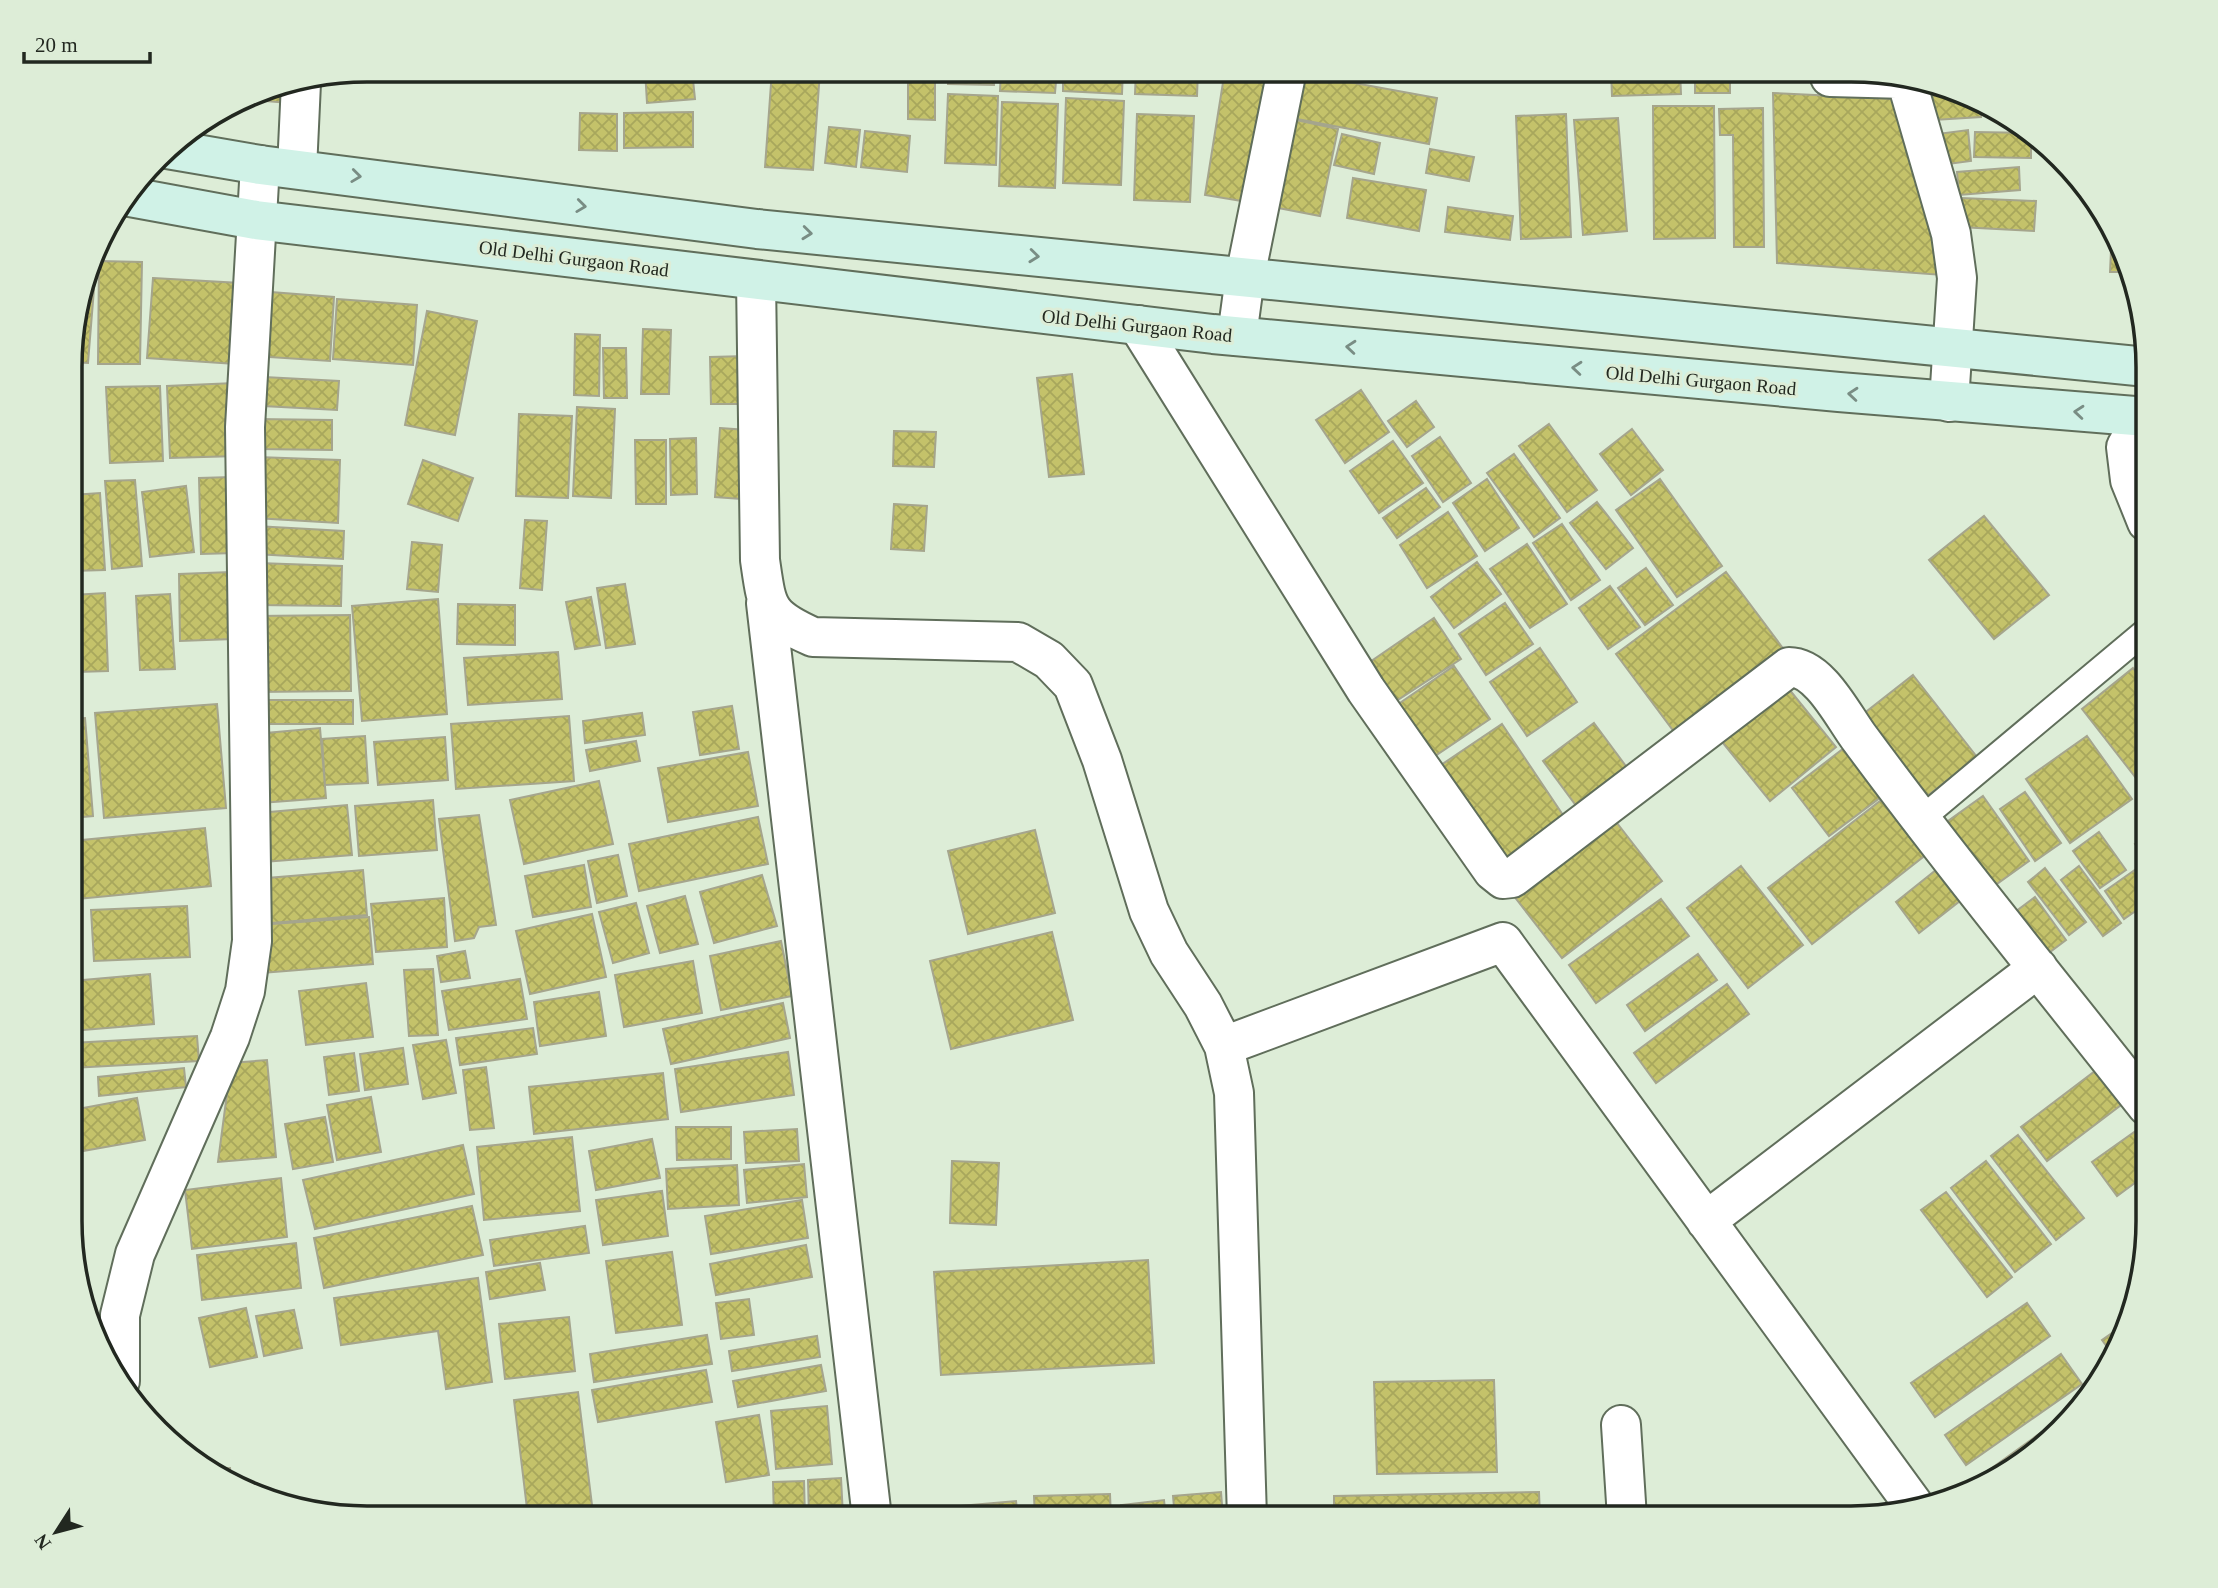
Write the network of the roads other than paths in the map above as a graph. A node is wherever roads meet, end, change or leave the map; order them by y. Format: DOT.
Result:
graph roads {
  1 [pos="1285,82"];
  2 [pos="1909,88"];
  3 [pos="301,90"];
  4 [pos="181,151"];
  5 [pos="260,165"];
  6 [pos="297,169"];
  7 [pos="138,198"];
  8 [pos="256,220"];
  9 [pos="1245,276"];
  10 [pos="756,280"];
  11 [pos="1138,325"];
  12 [pos="1237,336"];
  13 [pos="1954,347"];
  14 [pos="2136,366"];
  15 [pos="1949,402"];
  16 [pos="2136,416"];
  17 [pos="2136,431"];
  18 [pos="2136,495"];
  19 [pos="766,603"];
  20 [pos="2136,638"];
  21 [pos="1920,820"];
  22 [pos="2038,968"];
  23 [pos="1224,1046"];
  24 [pos="2136,1092"];
  25 [pos="1706,1221"];
  26 [pos="120,1363"];
  27 [pos="1622,1425"];
  28 [pos="1910,1499"];
  29 [pos="871,1506"];
  30 [pos="1247,1506"];
  31 [pos="1626,1506"];
  1 -- 9 [label="street"];
  2 -- 13 [label="street"];
  3 -- 6 [label="street"];
  4 -- 5 [label="main road"];
  5 -- 6 [label="main road"];
  5 -- 8 [label="street"];
  6 -- 9 [label="main road, one-way"];
  7 -- 8 [label="main road, Old Delhi Gurgaon Road"];
  8 -- 10 [label="main road, Old Delhi Gurgaon Road"];
  8 -- 26 [label="street"];
  9 -- 12 [label="street"];
  9 -- 13 [label="main road"];
  10 -- 11 [label="main road, Old Delhi Gurgaon Road"];
  10 -- 19 [label="street"];
  11 -- 12 [label="main road, Old Delhi Gurgaon Road"];
  11 -- 21 [label="street"];
  15 -- 12 [label="main road, Old Delhi Gurgaon Road, one-way"];
  13 -- 14 [label="main road"];
  13 -- 15 [label="street"];
  16 -- 15 [label="main road, Old Delhi Gurgaon Road, one-way"];
  17 -- 18 [label="street"];
  19 -- 23 [label="street"];
  19 -- 29 [label="street"];
  20 -- 21 [label="lane"];
  21 -- 22 [label="street"];
  22 -- 24 [label="street"];
  22 -- 25 [label="street"];
  23 -- 25 [label="street"];
  23 -- 30 [label="street"];
  25 -- 28 [label="street"];
  27 -- 31 [label="street"];
}
